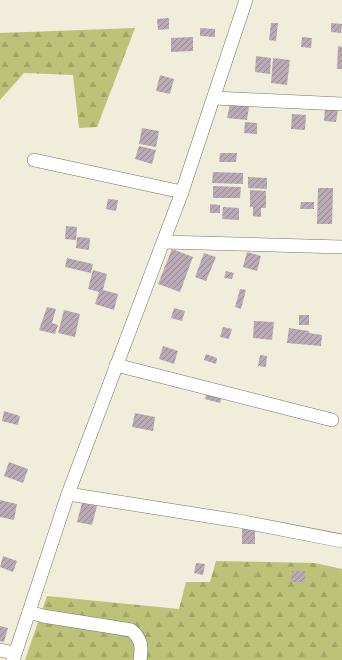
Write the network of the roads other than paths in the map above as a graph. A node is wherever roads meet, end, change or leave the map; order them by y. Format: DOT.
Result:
graph roads {
  1 [pos="246,0"];
  2 [pos="214,98"];
  3 [pos="342,104"];
  4 [pos="34,160"];
  5 [pos="182,192"];
  6 [pos="164,242"];
  7 [pos="342,247"];
  8 [pos="116,365"];
  9 [pos="332,420"];
  10 [pos="68,494"];
  11 [pos="342,541"];
  12 [pos="29,612"];
  13 [pos="0,650"];
  14 [pos="14,656"];
  15 [pos="140,660"];
  1 -- 2 [label="street"];
  2 -- 3 [label="street"];
  2 -- 5 [label="street"];
  4 -- 5 [label="street"];
  5 -- 6 [label="street"];
  6 -- 7 [label="street"];
  6 -- 8 [label="street"];
  8 -- 9 [label="street"];
  8 -- 10 [label="street"];
  10 -- 11 [label="street"];
  10 -- 12 [label="street"];
  12 -- 14 [label="street"];
  12 -- 15 [label="street"];
  13 -- 14 [label="street"];
}
